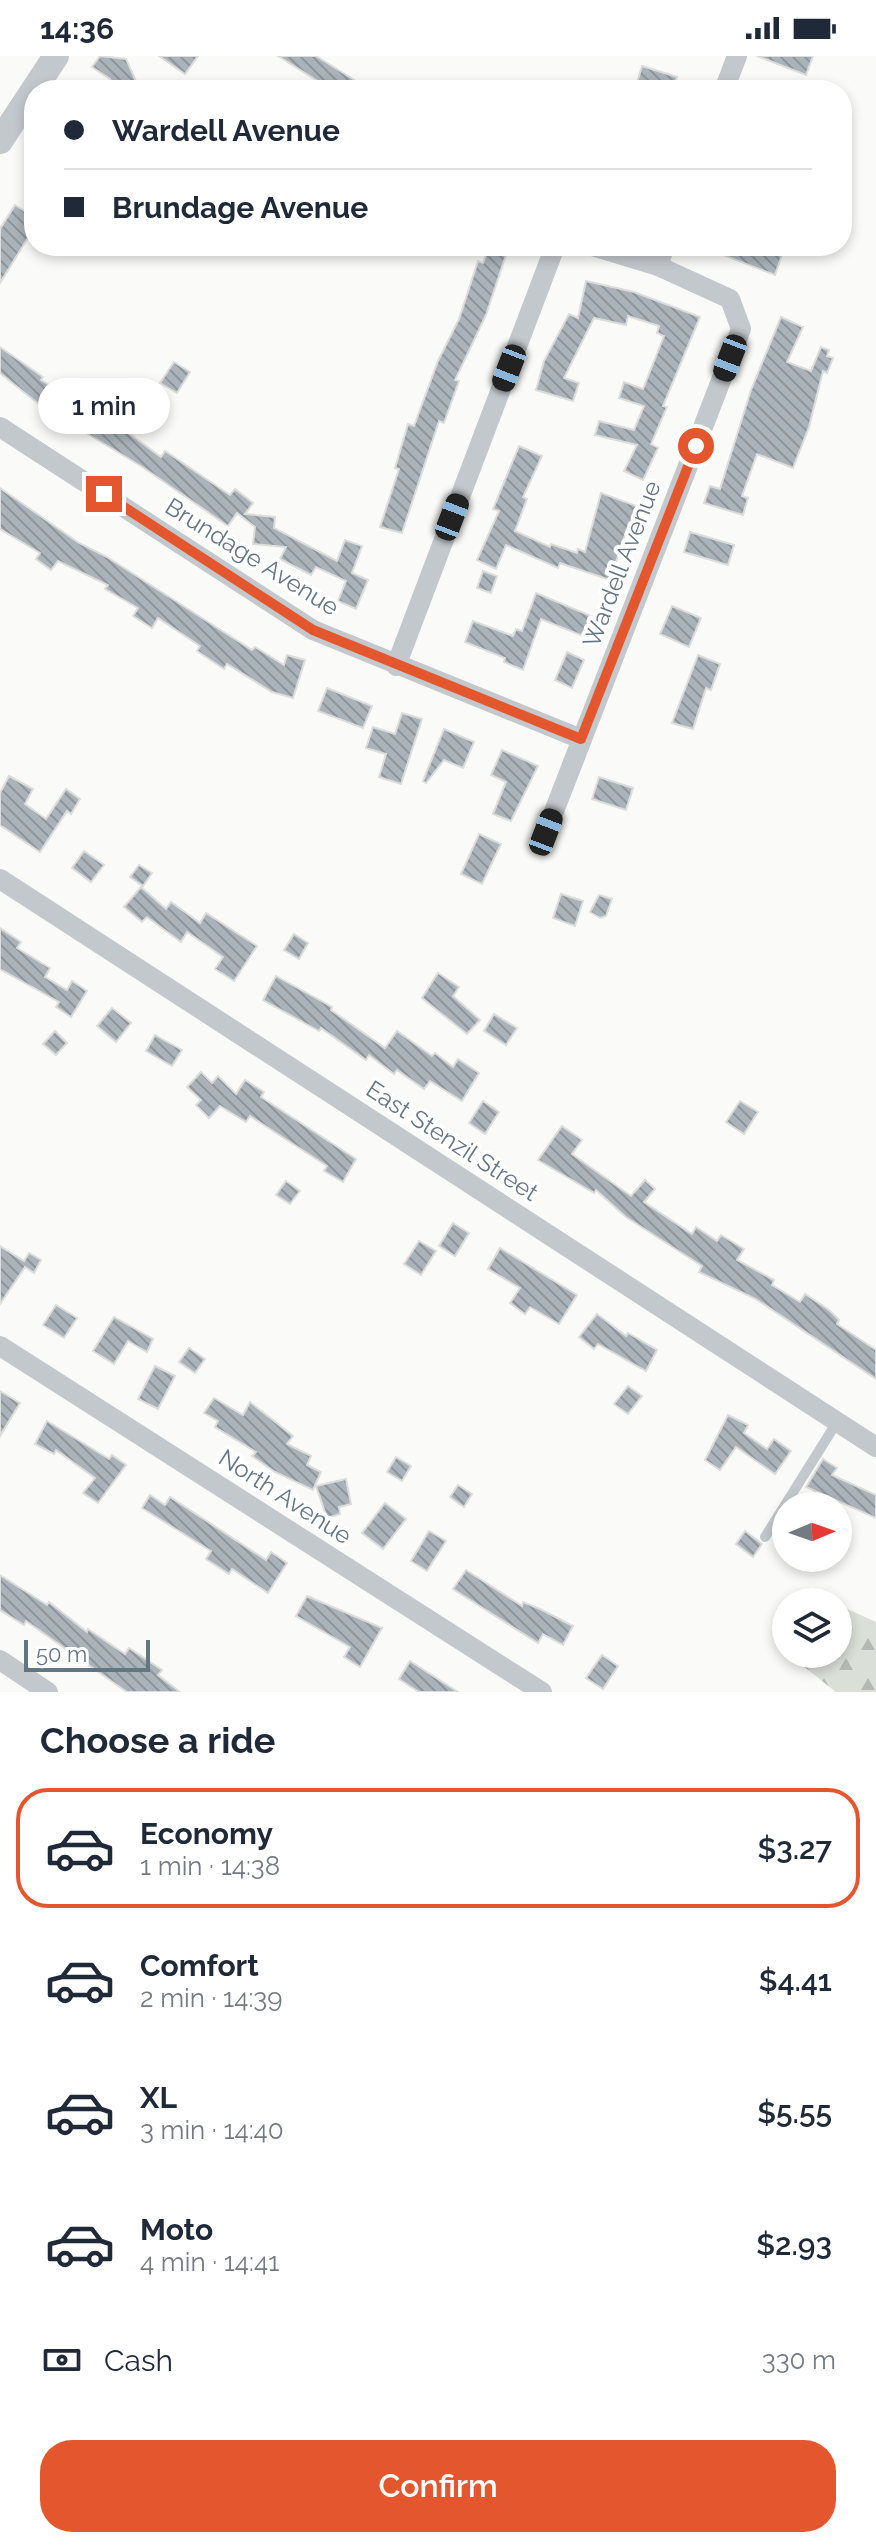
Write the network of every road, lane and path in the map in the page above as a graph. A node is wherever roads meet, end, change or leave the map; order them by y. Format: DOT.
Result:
graph roads {
  1 [pos="56,56"];
  2 [pos="737,56"];
  3 [pos="40,80"];
  4 [pos="728,80"];
  5 [pos="24,105"];
  6 [pos="0,141"];
  7 [pos="551,256"];
  8 [pos="625,256"];
  9 [pos="662,256"];
  10 [pos="658,266"];
  11 [pos="0,427"];
  12 [pos="396,666"];
  13 [pos="581,739"];
  14 [pos="546,832"];
  15 [pos="0,879"];
  16 [pos="0,1346"];
  17 [pos="837,1422"];
  18 [pos="876,1447"];
  19 [pos="765,1537"];
  20 [pos="0,1660"];
  21 [pos="48,1692"];
  22 [pos="542,1692"];
  1 -- 3 [label="street"];
  2 -- 4 [label="street"];
  5 -- 6 [label="street"];
  7 -- 12 [label="street"];
  8 -- 10 [label="street, Wardell Avenue"];
  9 -- 10 [label="street"];
  10 -- 13 [label="street, Wardell Avenue"];
  11 -- 12 [label="street, Brundage Avenue"];
  12 -- 13 [label="street, Brundage Avenue"];
  13 -- 14 [label="street, Wardell Avenue"];
  15 -- 17 [label="street, East Stenzil Street"];
  16 -- 22 [label="street, North Avenue"];
  17 -- 18 [label="street, East Stenzil Street"];
  17 -- 19 [label="lane"];
  20 -- 21 [label="street"];
}
